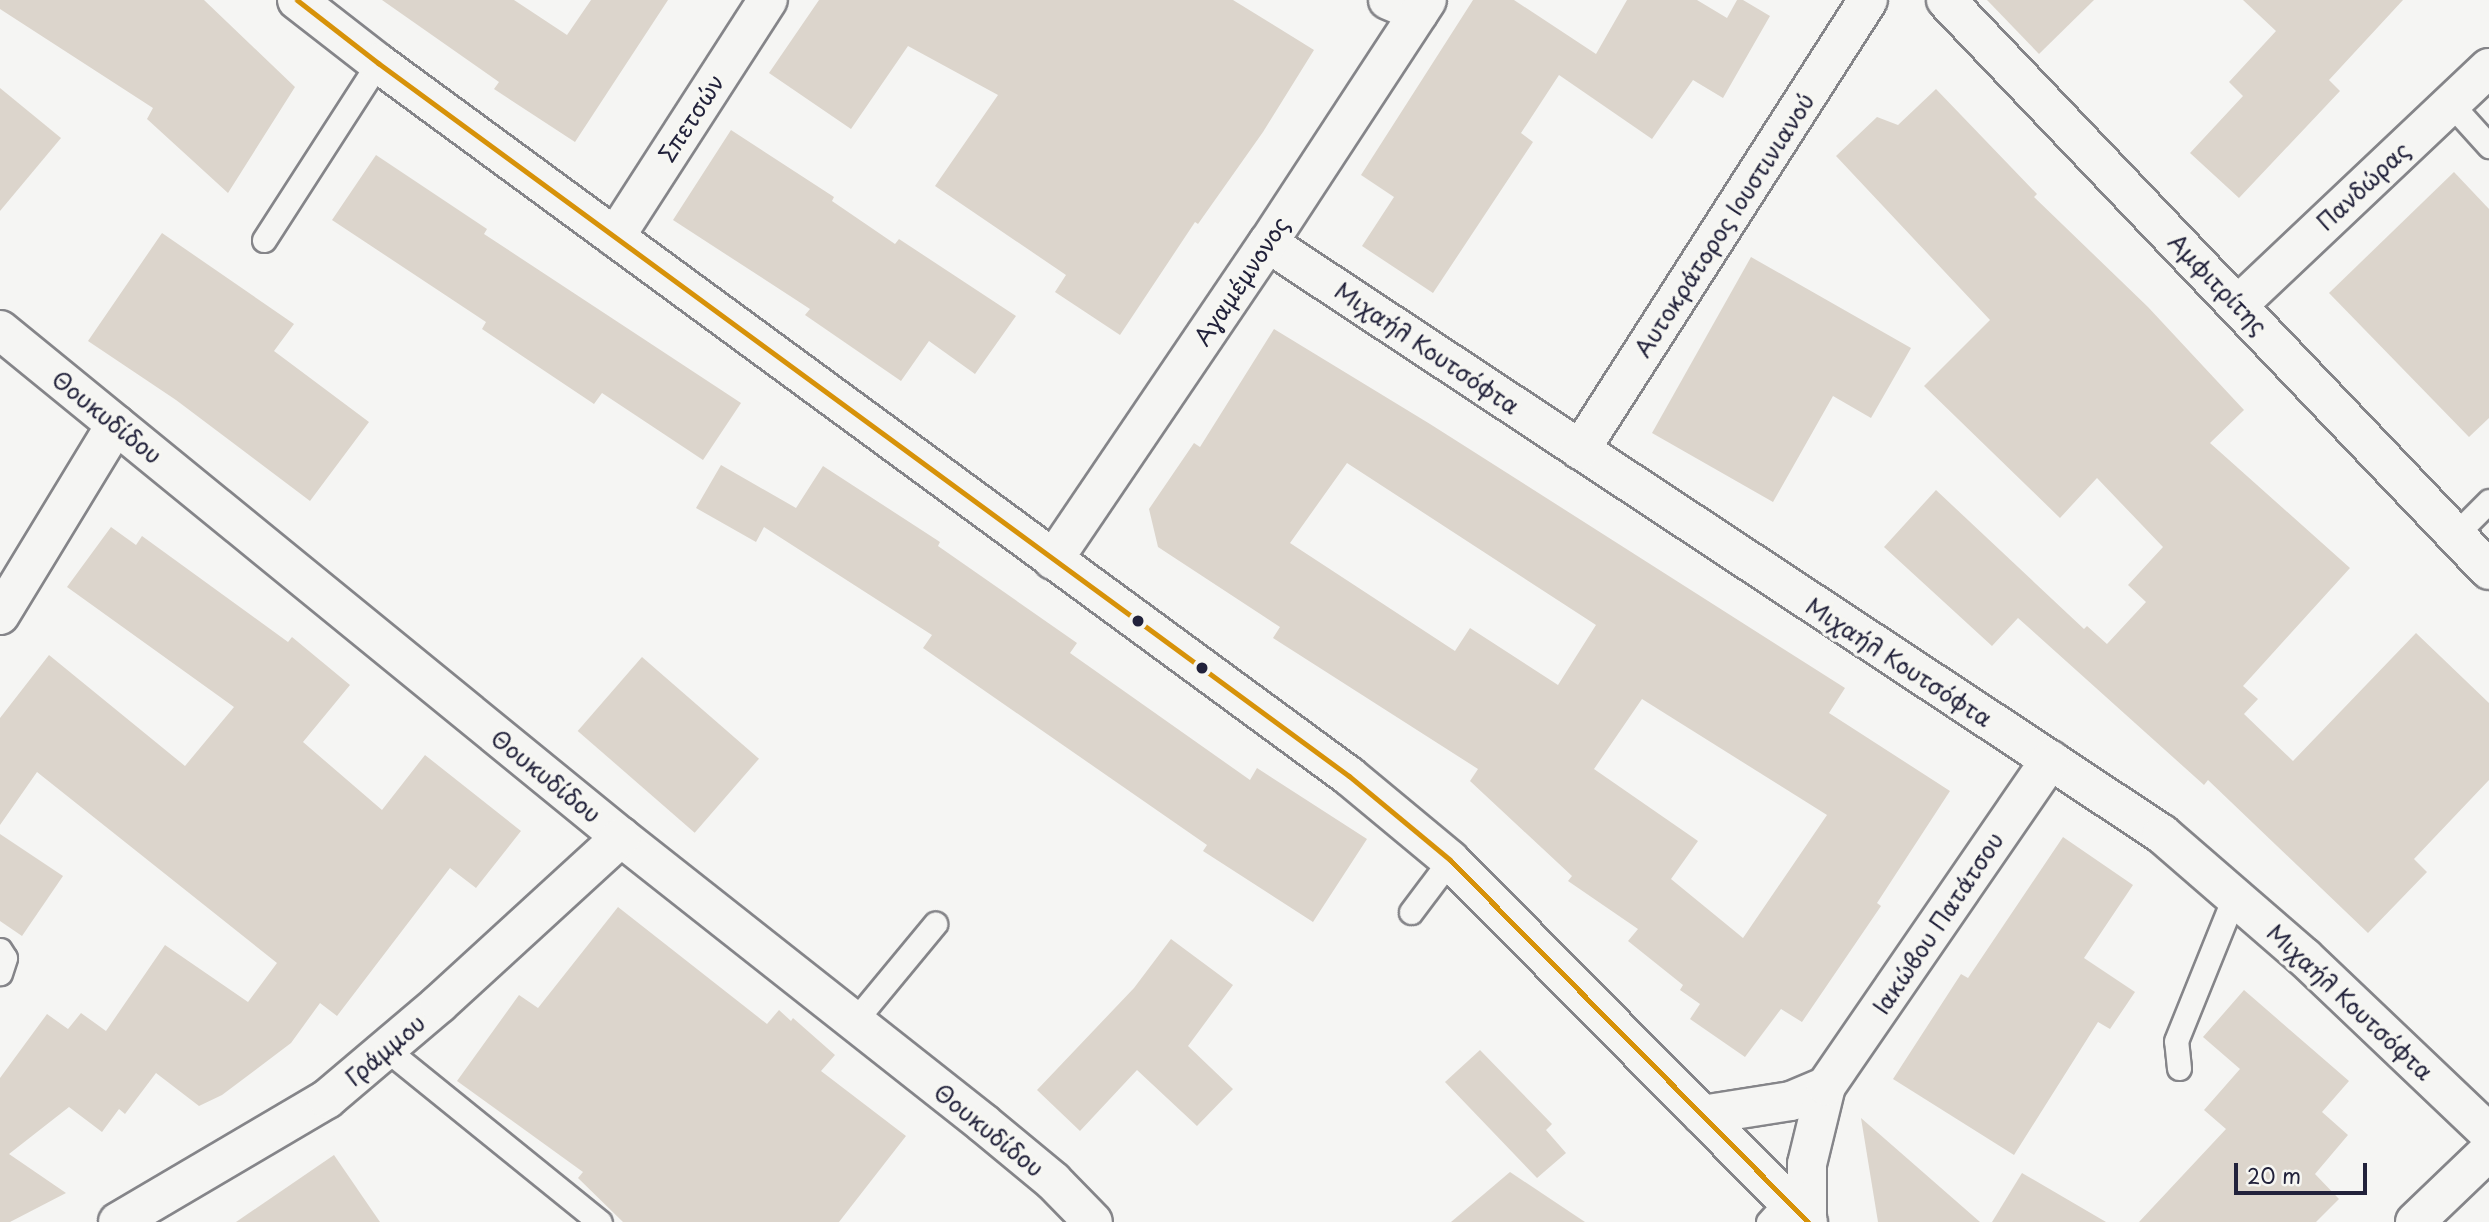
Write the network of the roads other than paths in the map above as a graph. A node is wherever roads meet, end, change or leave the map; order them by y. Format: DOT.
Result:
graph roads {
  1 [pos="768,0"];
  2 [pos="1868,0"];
  3 [pos="1946,0"];
  4 [pos="1411,4"];
  5 [pos="312,6"];
  6 [pos="377,64"];
  7 [pos="2489,68"];
  8 [pos="2451,104"];
  9 [pos="2489,146"];
  10 [pos="615,237"];
  11 [pos="264,240"];
  12 [pos="1268,243"];
  13 [pos="2238,305"];
  14 [pos="0,330"];
  15 [pos="116,424"];
  16 [pos="1580,450"];
  17 [pos="2489,501"];
  18 [pos="2455,535"];
  19 [pos="1052,560"];
  20 [pos="2489,570"];
  21 [pos="0,615"];
  22 [pos="2050,760"];
  23 [pos="621,837"];
  24 [pos="1450,860"];
  25 [pos="2235,895"];
  26 [pos="1411,912"];
  27 [pos="935,924"];
  28 [pos="0,950"];
  29 [pos="0,973"];
  30 [pos="853,1023"];
  31 [pos="386,1049"];
  32 [pos="2179,1068"];
  33 [pos="1826,1086"];
  34 [pos="1702,1115"];
  35 [pos="2489,1133"];
  36 [pos="2489,1151"];
  37 [pos="1793,1216"];
  38 [pos="118,1222"];
  39 [pos="600,1222"];
  40 [pos="1093,1222"];
  41 [pos="2415,1222"];
  1 -- 10 [label="street, Σπετσών"];
  2 -- 16 [label="street, Αυτοκράτορος Ιουστινιανού"];
  3 -- 13 [label="street, Αμφιτρίτης"];
  4 -- 12 [label="street, Αγαμέμνονος"];
  5 -- 6 [label="street"];
  6 -- 10 [label="street"];
  6 -- 11 [label="lane"];
  7 -- 8 [label="street, Πανδώρας"];
  8 -- 9 [label="lane"];
  8 -- 13 [label="street, Πανδώρας"];
  10 -- 19 [label="street"];
  12 -- 16 [label="street, Μιχαήλ Κουτσόφτα"];
  12 -- 19 [label="street, Αγαμέμνονος"];
  13 -- 18 [label="street, Αμφιτρίτης"];
  14 -- 15 [label="street, Θουκυδίδου"];
  15 -- 21 [label="street"];
  15 -- 23 [label="street, Θουκυδίδου"];
  16 -- 22 [label="street, Μιχαήλ Κουτσόφτα"];
  17 -- 18 [label="lane"];
  18 -- 20 [label="street, Αμφιτρίτης"];
  19 -- 24 [label="street"];
  22 -- 25 [label="street, Μιχαήλ Κουτσόφτα"];
  22 -- 33 [label="street, Ιακώβου Πατάτσου"];
  23 -- 30 [label="street, Θουκυδίδου"];
  23 -- 31 [label="street, Γράμμου"];
  24 -- 26 [label="lane"];
  24 -- 34 [label="street"];
  25 -- 32 [label="lane"];
  25 -- 35 [label="street, Μιχαήλ Κουτσόφτα"];
  27 -- 30 [label="lane"];
  28 -- 29 [label="lane"];
  30 -- 40 [label="street, Θουκυδίδου"];
  31 -- 38 [label="street, Γράμμου"];
  31 -- 39 [label="lane"];
  33 -- 34 [label="street"];
  33 -- 37 [label="street, Ιακώβου Πατάτσου"];
  34 -- 37 [label="street"];
  36 -- 41 [label="street"];
}
